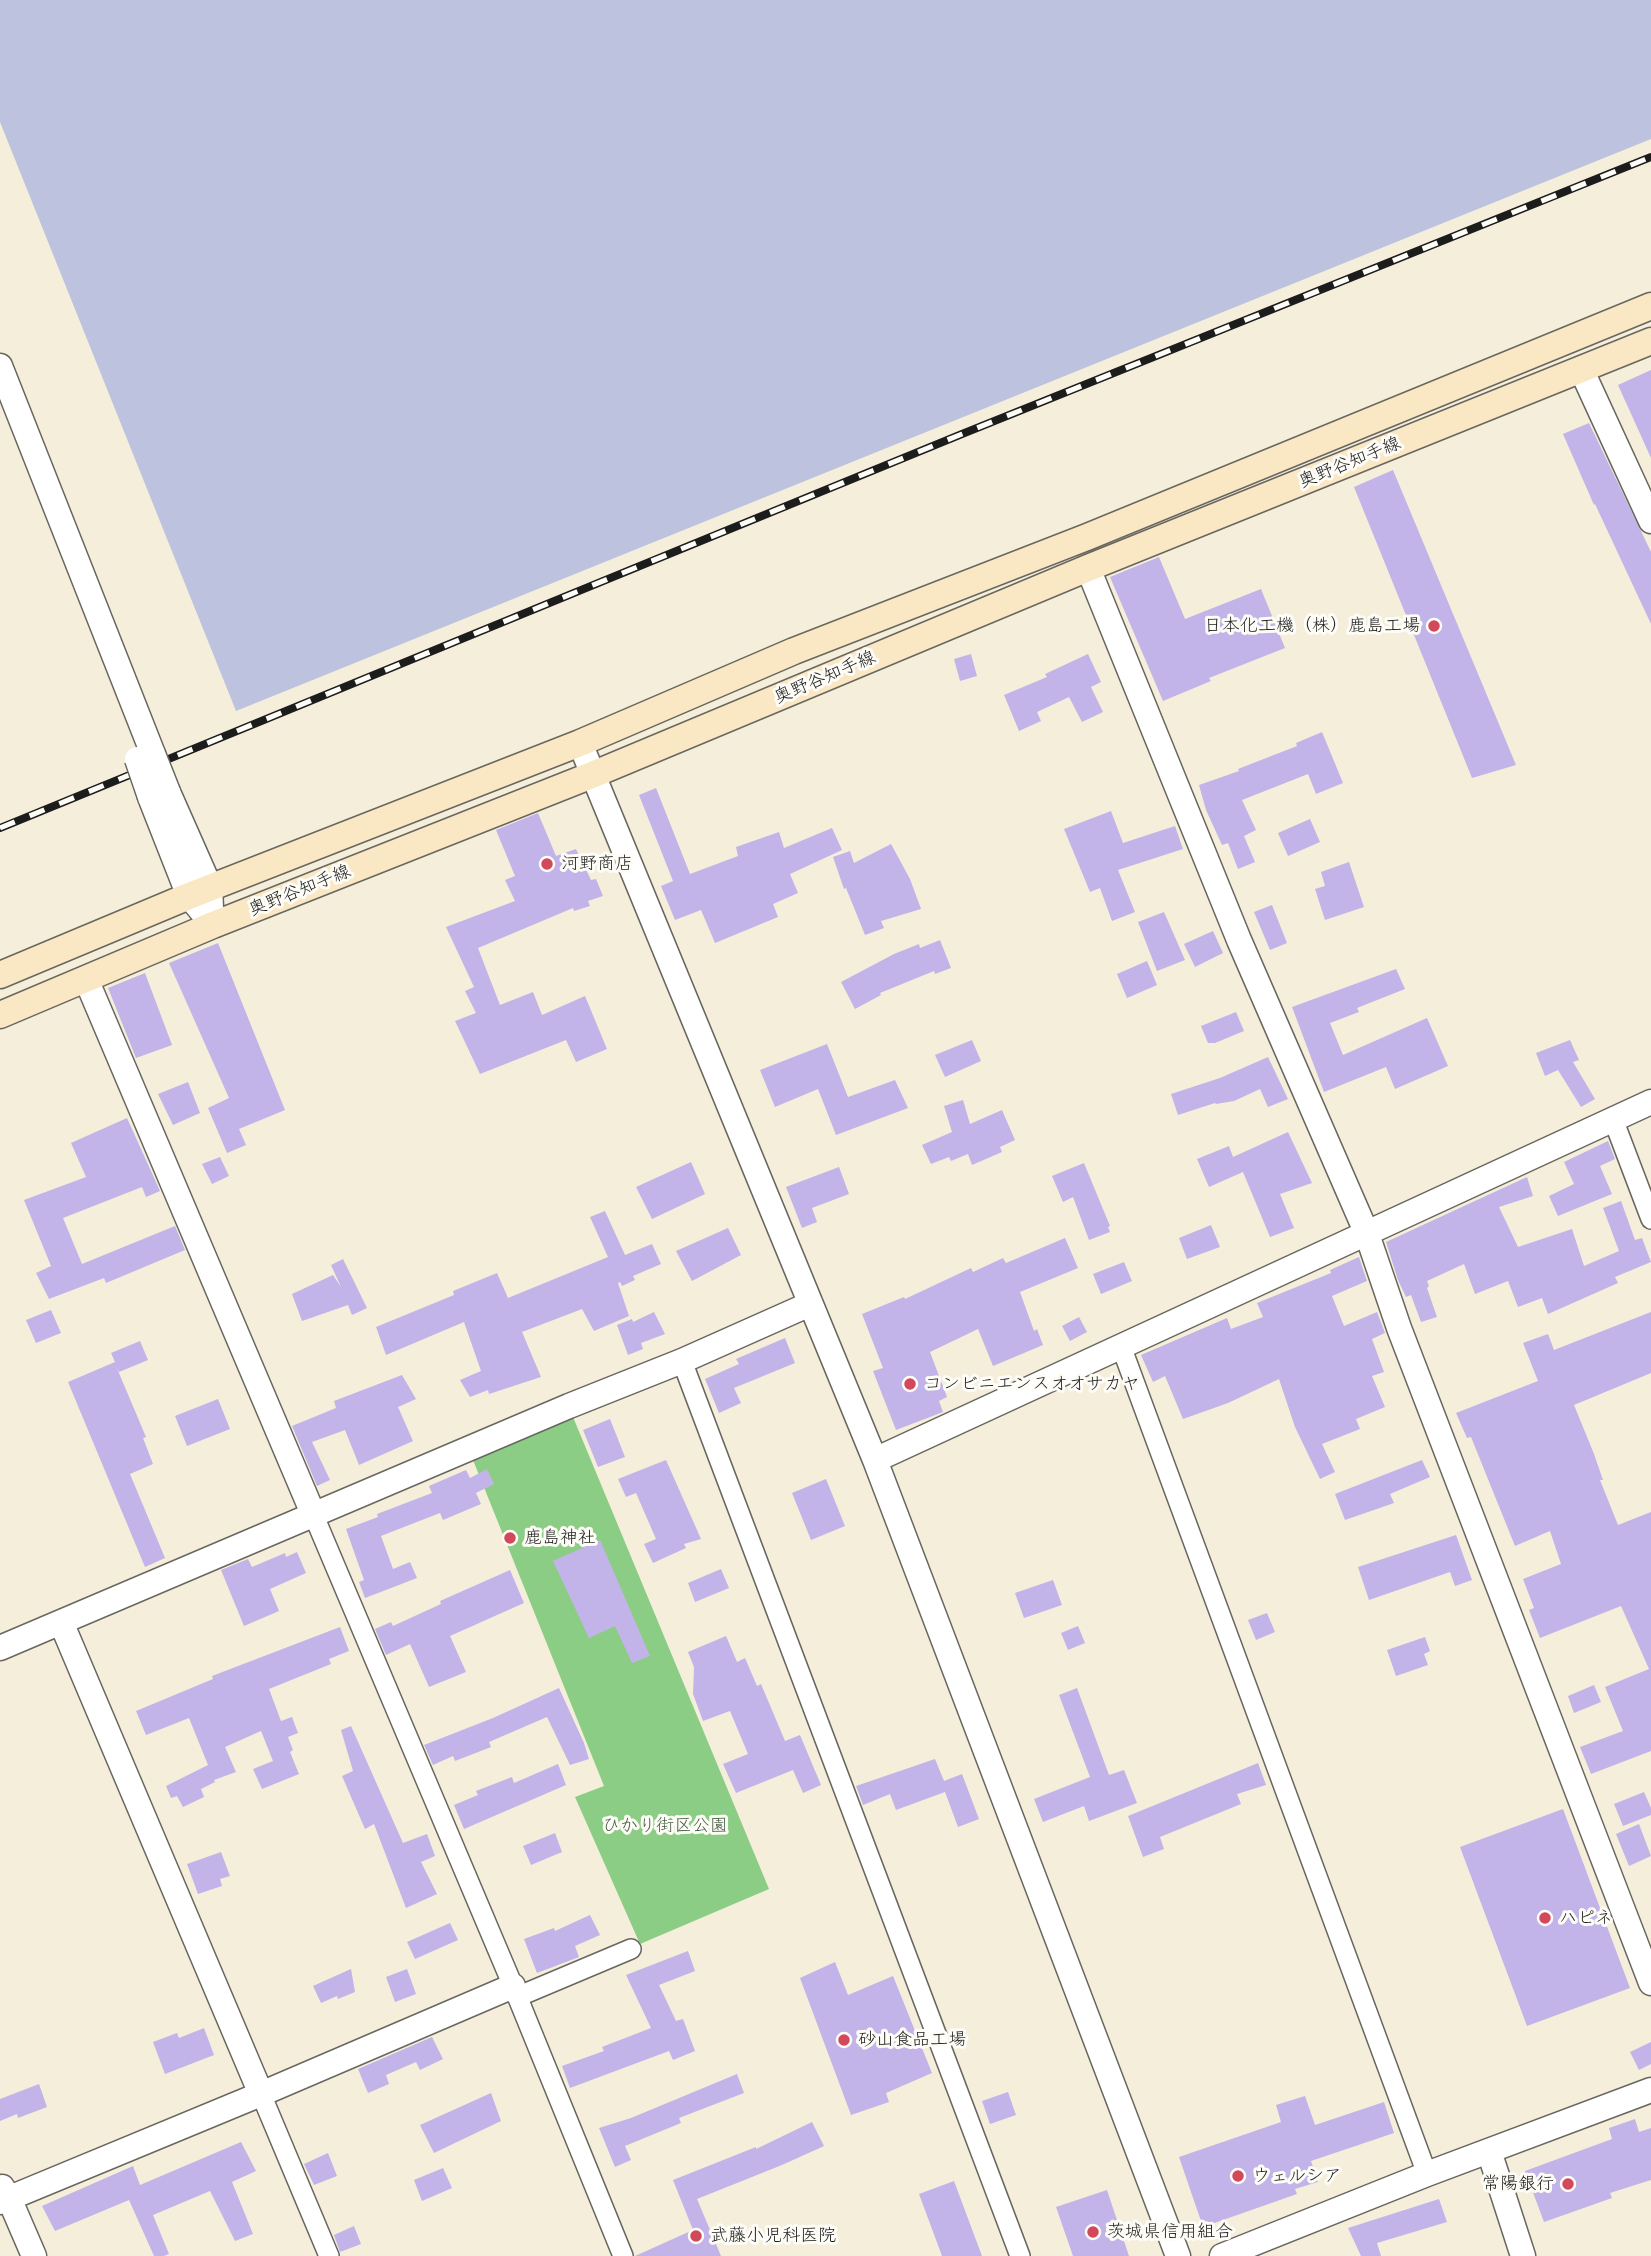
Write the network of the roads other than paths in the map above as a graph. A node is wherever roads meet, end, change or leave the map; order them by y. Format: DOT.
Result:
graph roads {
  1 [pos="1651,306"];
  2 [pos="1651,341"];
  3 [pos="0,366"];
  4 [pos="1581,369"];
  5 [pos="0,404"];
  6 [pos="1651,521"];
  7 [pos="1088,568"];
  8 [pos="580,743"];
  9 [pos="145,756"];
  10 [pos="592,775"];
  11 [pos="199,892"];
  12 [pos="213,925"];
  13 [pos="0,975"];
  14 [pos="86,979"];
  15 [pos="0,1015"];
  16 [pos="1651,1102"];
  17 [pos="1613,1119"];
  18 [pos="1651,1219"];
  19 [pos="1367,1234"];
  20 [pos="810,1304"];
  21 [pos="1121,1346"];
  22 [pos="682,1361"];
  23 [pos="875,1460"];
  24 [pos="314,1516"];
  25 [pos="61,1622"];
  26 [pos="0,1648"];
  27 [pos="631,1949"];
  28 [pos="1651,1983"];
  29 [pos="515,1992"];
  30 [pos="1651,2090"];
  31 [pos="261,2094"];
  32 [pos="1489,2151"];
  33 [pos="1427,2174"];
  34 [pos="3,2195"];
  35 [pos="34,2256"];
  36 [pos="329,2256"];
  37 [pos="623,2256"];
  38 [pos="1020,2256"];
  39 [pos="1178,2256"];
  40 [pos="1222,2256"];
  41 [pos="1523,2256"];
  1 -- 8 [label="main road, 奥野谷知手線"];
  2 -- 4 [label="main road, 奥野谷知手線"];
  3 -- 9 [label="street"];
  4 -- 6 [label="street"];
  4 -- 7 [label="main road, 奥野谷知手線"];
  5 -- 9 [label="street"];
  7 -- 10 [label="main road, 奥野谷知手線"];
  7 -- 19 [label="street"];
  8 -- 10 [label="street"];
  8 -- 11 [label="main road, 奥野谷知手線"];
  9 -- 11 [label="street, bridge"];
  10 -- 12 [label="main road, 奥野谷知手線"];
  10 -- 20 [label="street"];
  11 -- 12 [label="street"];
  11 -- 13 [label="main road, 奥野谷知手線"];
  12 -- 14 [label="main road, 奥野谷知手線"];
  14 -- 15 [label="main road, 奥野谷知手線"];
  14 -- 24 [label="street"];
  16 -- 17 [label="street"];
  17 -- 18 [label="street"];
  17 -- 19 [label="street"];
  19 -- 21 [label="street"];
  19 -- 28 [label="street"];
  20 -- 22 [label="street"];
  20 -- 23 [label="street"];
  21 -- 23 [label="street"];
  21 -- 33 [label="street"];
  22 -- 24 [label="street"];
  22 -- 38 [label="street"];
  23 -- 39 [label="street"];
  24 -- 25 [label="street"];
  24 -- 29 [label="street"];
  25 -- 26 [label="street"];
  25 -- 31 [label="street"];
  27 -- 29 [label="street"];
  29 -- 31 [label="street"];
  29 -- 37 [label="street"];
  30 -- 32 [label="street"];
  31 -- 34 [label="street"];
  31 -- 36 [label="street"];
  32 -- 33 [label="street"];
  32 -- 41 [label="street"];
  33 -- 40 [label="street"];
  34 -- 35 [label="street"];
}
